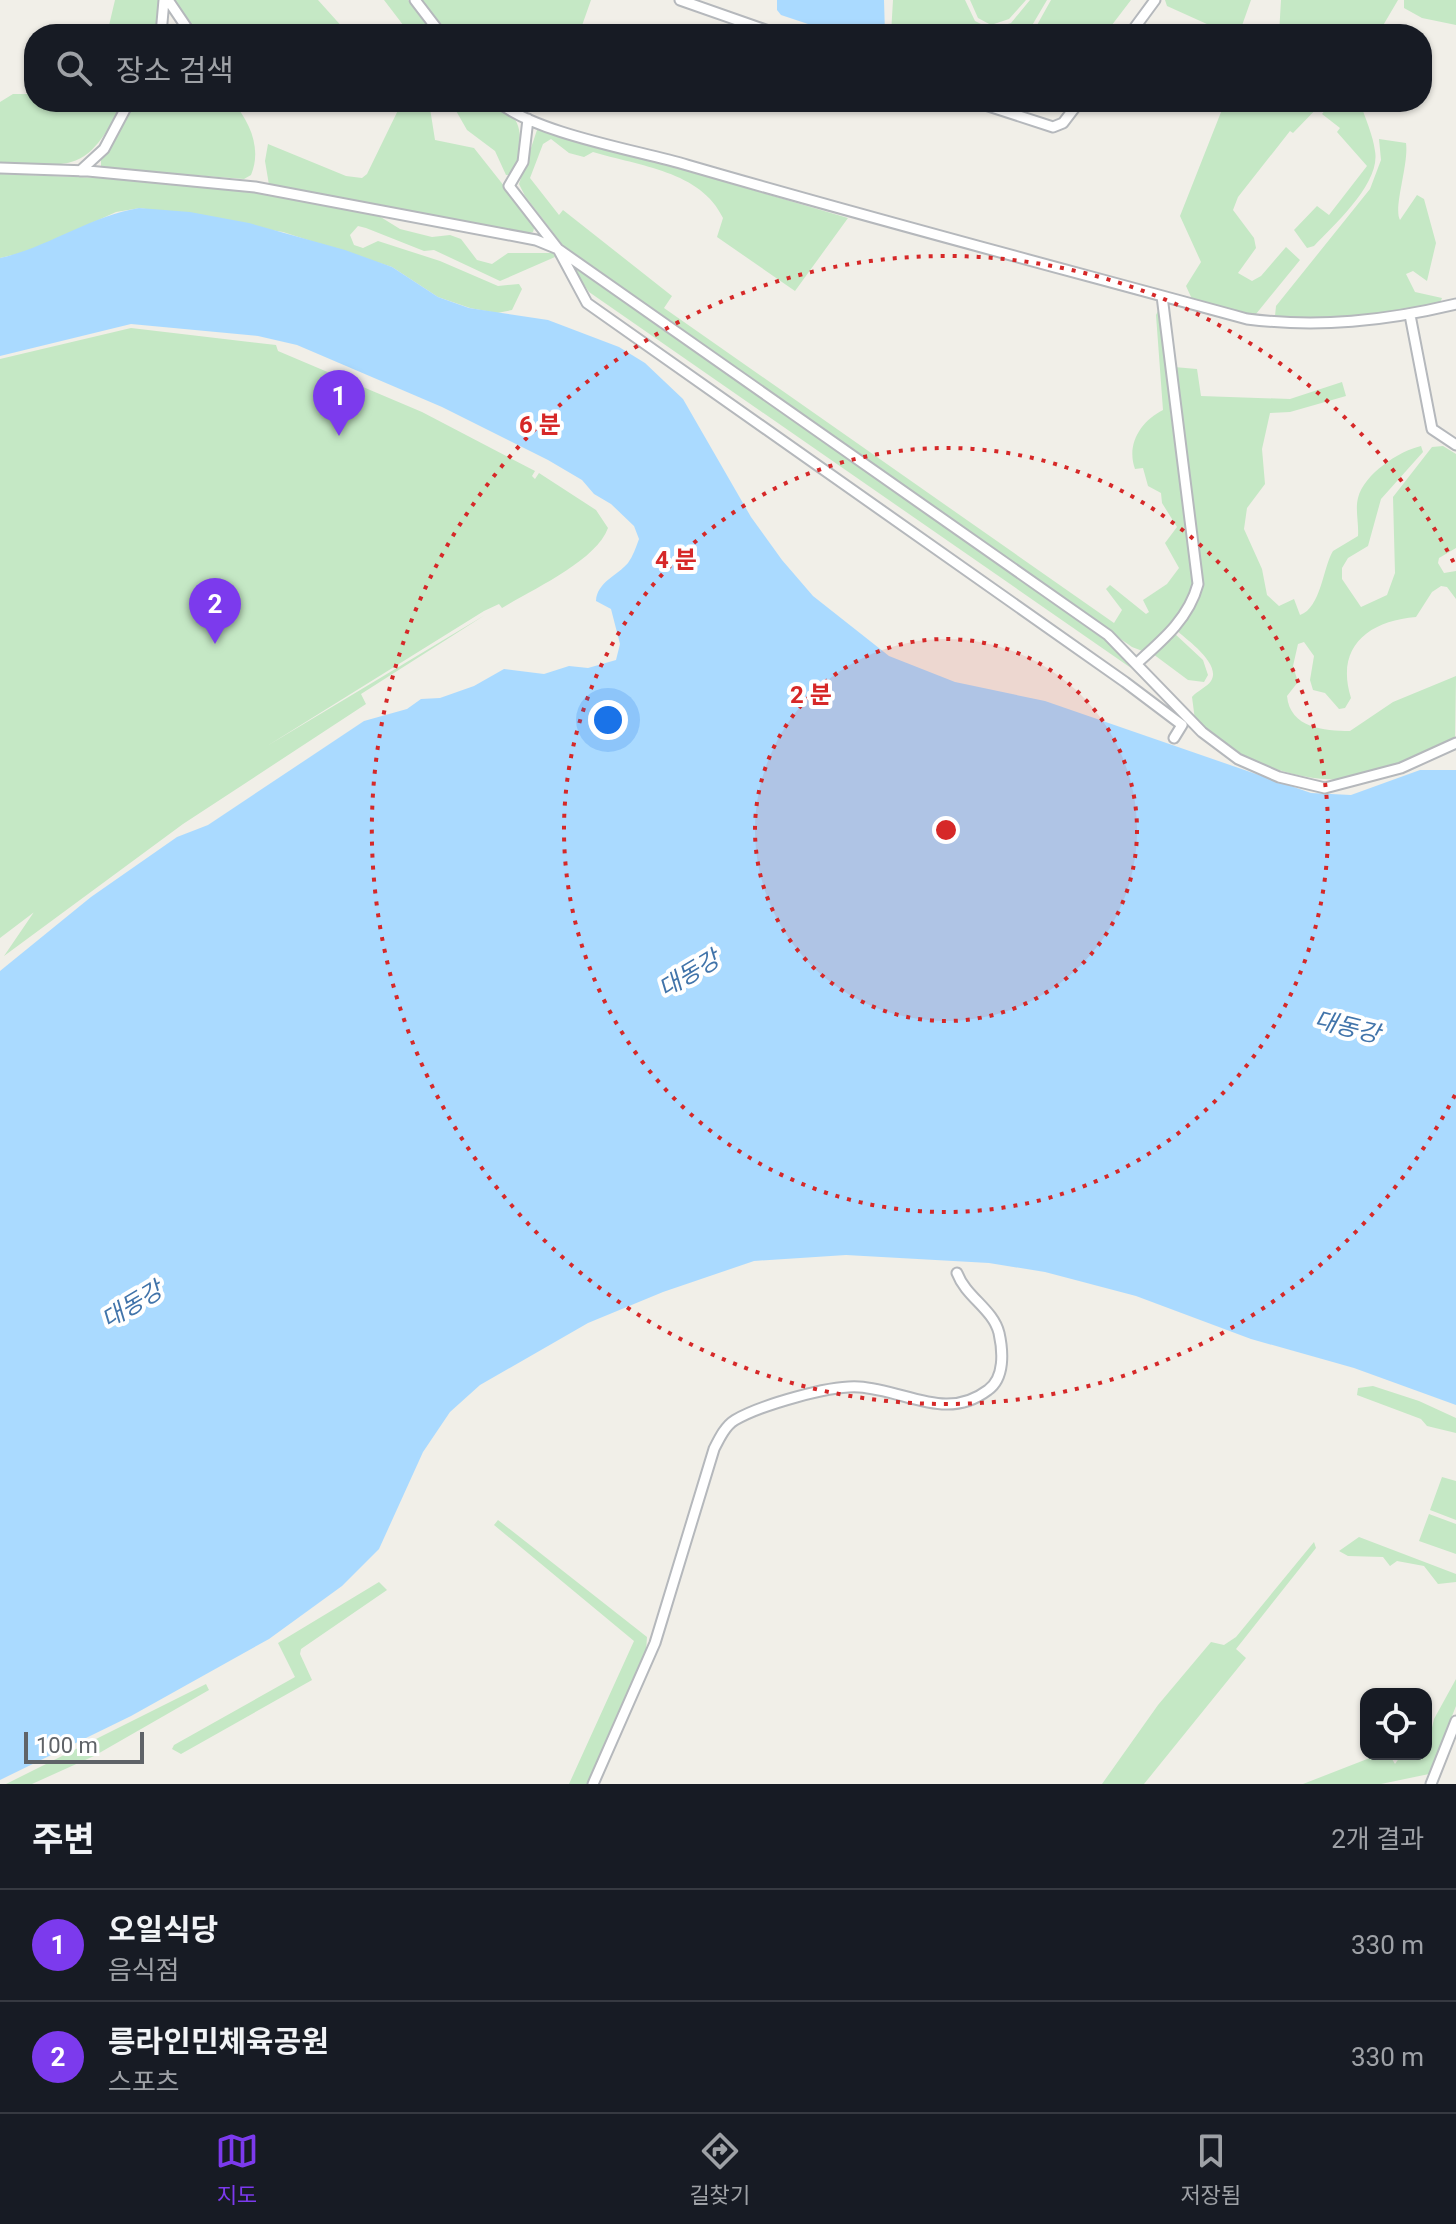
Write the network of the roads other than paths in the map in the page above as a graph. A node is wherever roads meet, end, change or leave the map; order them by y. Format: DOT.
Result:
graph roads {
  1 [pos="166,0"];
  2 [pos="415,0"];
  3 [pos="680,0"];
  4 [pos="1155,0"];
  5 [pos="162,24"];
  6 [pos="184,24"];
  7 [pos="433,24"];
  8 [pos="748,24"];
  9 [pos="1137,24"];
  10 [pos="124,112"];
  11 [pos="516,112"];
  12 [pos="1007,112"];
  13 [pos="1071,112"];
  14 [pos="528,119"];
  15 [pos="0,168"];
  16 [pos="80,171"];
  17 [pos="558,249"];
  18 [pos="1162,296"];
  19 [pos="1456,304"];
  20 [pos="1410,315"];
  21 [pos="1456,445"];
  22 [pos="1137,663"];
  23 [pos="1174,738"];
  24 [pos="1456,743"];
  25 [pos="957,1273"];
  26 [pos="1456,1721"];
  27 [pos="593,1784"];
  28 [pos="1431,1784"];
  1 -- 5 [label="street"];
  1 -- 6 [label="street"];
  2 -- 7 [label="street"];
  3 -- 8 [label="street"];
  4 -- 9 [label="street"];
  10 -- 16 [label="street"];
  11 -- 14 [label="street"];
  12 -- 13 [label="street"];
  14 -- 17 [label="street"];
  14 -- 18 [label="street"];
  15 -- 16 [label="street"];
  16 -- 17 [label="street"];
  17 -- 22 [label="street"];
  17 -- 23 [label="street"];
  18 -- 20 [label="street"];
  18 -- 22 [label="street"];
  19 -- 20 [label="street"];
  20 -- 21 [label="street"];
  22 -- 24 [label="street"];
  25 -- 27 [label="street"];
  26 -- 28 [label="street"];
}
